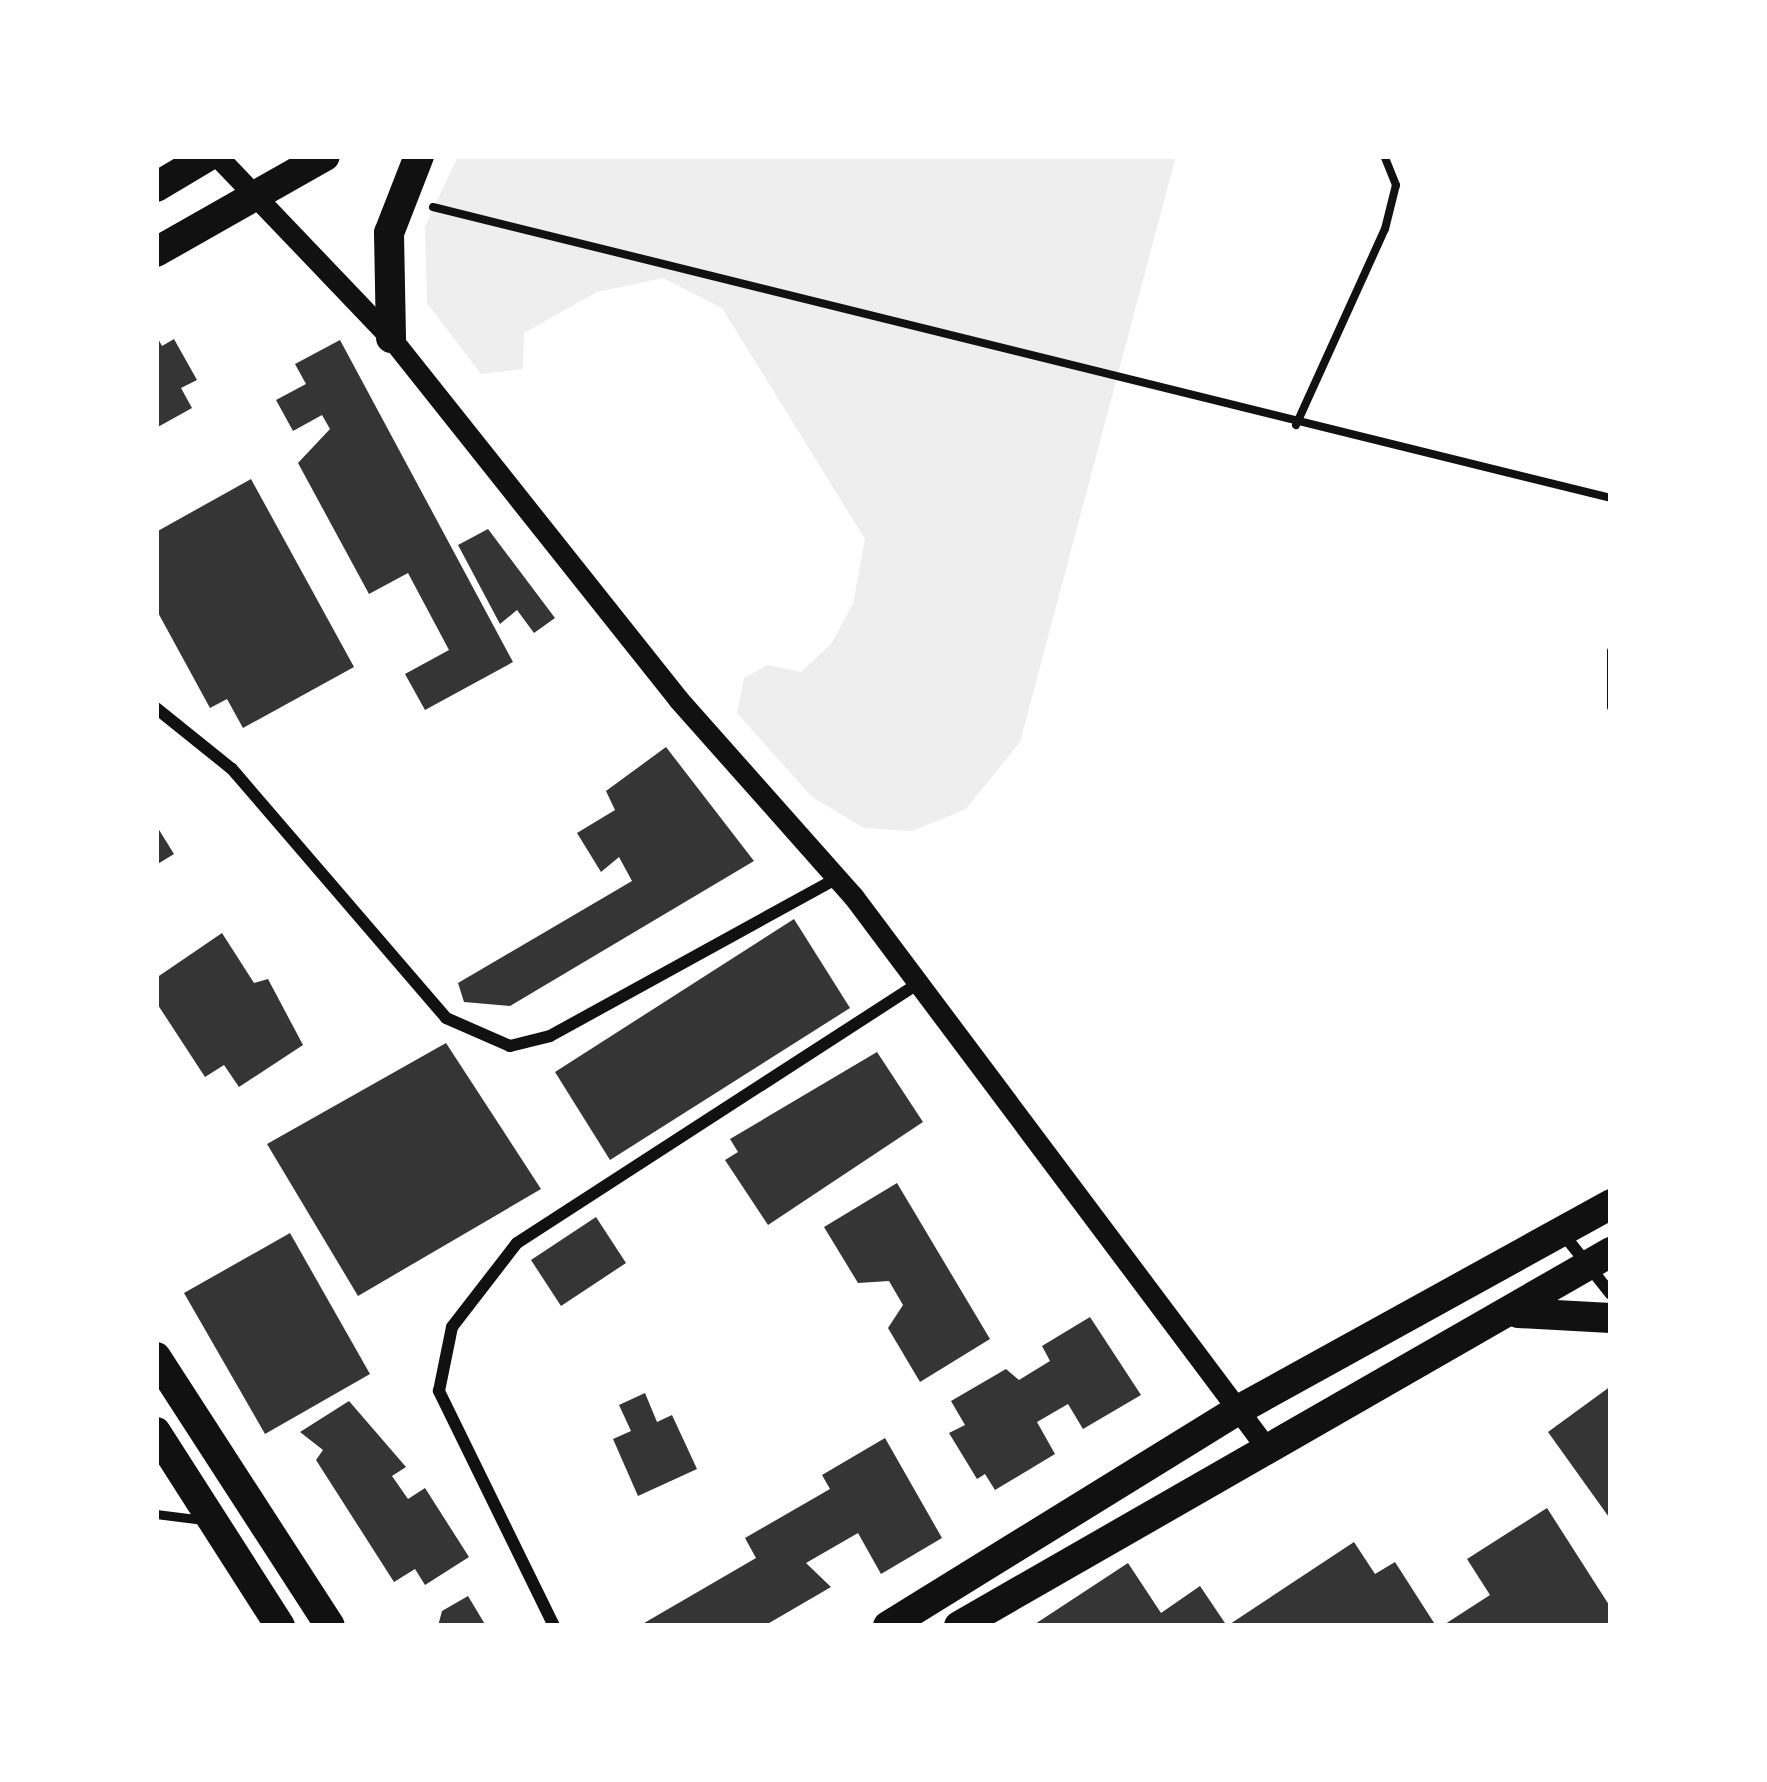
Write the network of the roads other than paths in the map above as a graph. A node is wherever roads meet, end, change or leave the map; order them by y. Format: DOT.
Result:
graph roads {
  1 [pos="213,156"];
  2 [pos="325,156"];
  3 [pos="418,156"];
  4 [pos="156,187"];
  5 [pos="255,199"];
  6 [pos="156,252"];
  7 [pos="391,338"];
  8 [pos="156,708"];
  9 [pos="837,878"];
  10 [pos="921,981"];
  11 [pos="1610,1208"];
  12 [pos="1563,1234"];
  13 [pos="1600,1259"];
  14 [pos="1611,1294"];
  15 [pos="1512,1314"];
  16 [pos="1611,1318"];
  17 [pos="156,1357"];
  18 [pos="1240,1409"];
  19 [pos="156,1432"];
  20 [pos="1265,1446"];
  21 [pos="156,1514"];
  22 [pos="214,1522"];
  23 [pos="280,1626"];
  24 [pos="330,1626"];
  25 [pos="554,1626"];
  26 [pos="888,1626"];
  27 [pos="959,1626"];
  1 -- 4 [label="main road"];
  1 -- 5 [label="street"];
  2 -- 5 [label="main road"];
  3 -- 7 [label="main road"];
  5 -- 6 [label="main road"];
  5 -- 7 [label="street"];
  7 -- 9 [label="street"];
  8 -- 9 [label="street"];
  9 -- 10 [label="street"];
  10 -- 18 [label="street"];
  10 -- 25 [label="street"];
  11 -- 12 [label="main road"];
  12 -- 13 [label="street"];
  12 -- 18 [label="main road"];
  13 -- 14 [label="street"];
  13 -- 15 [label="main road"];
  15 -- 16 [label="main road"];
  15 -- 20 [label="main road"];
  17 -- 24 [label="main road"];
  18 -- 20 [label="street"];
  18 -- 26 [label="main road"];
  19 -- 22 [label="main road"];
  20 -- 27 [label="main road"];
  21 -- 22 [label="lane"];
  22 -- 23 [label="main road"];
}
